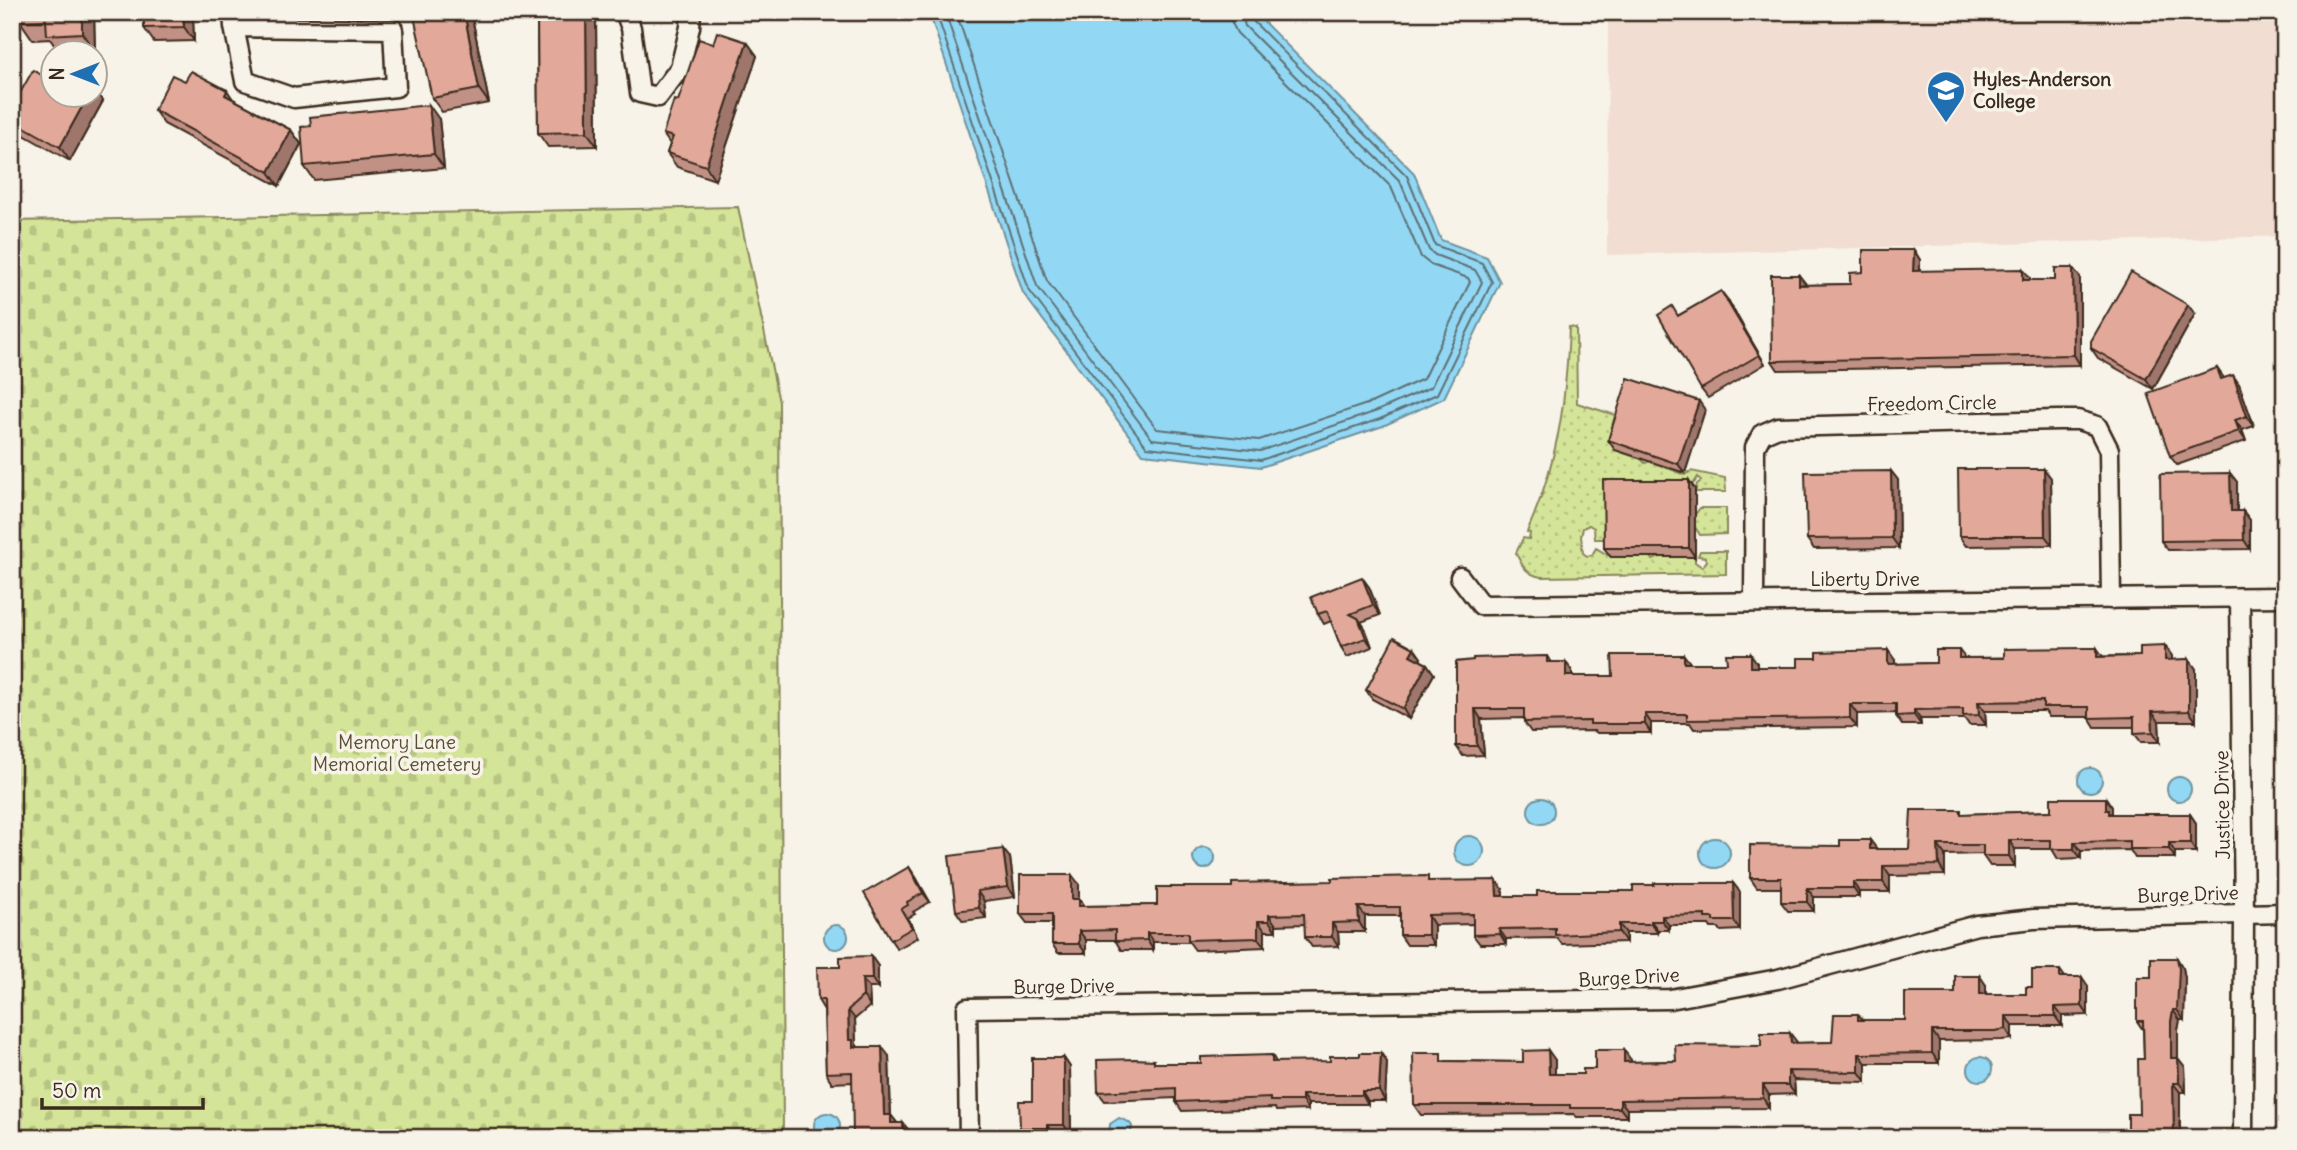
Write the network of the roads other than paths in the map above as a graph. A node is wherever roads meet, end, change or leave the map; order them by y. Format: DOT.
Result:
graph roads {
  1 [pos="625,12"];
  2 [pos="691,12"];
  3 [pos="234,19"];
  4 [pos="1460,577"];
  5 [pos="2285,597"];
  6 [pos="2240,598"];
  7 [pos="2111,599"];
  8 [pos="1754,601"];
  9 [pos="2244,913"];
  10 [pos="2285,913"];
  11 [pos="969,1138"];
  12 [pos="2243,1138"];
  1 -- 2 [label="street"];
  3 -- 3 [label="street"];
  4 -- 8 [label="street, Liberty Drive"];
  5 -- 6 [label="street, Liberty Drive"];
  6 -- 7 [label="street, Liberty Drive"];
  6 -- 9 [label="street, Justice Drive"];
  7 -- 8 [label="street, Liberty Drive"];
  7 -- 8 [label="street, Freedom Circle"];
  9 -- 10 [label="street, Burge Drive"];
  9 -- 11 [label="street, Burge Drive"];
  9 -- 12 [label="street, Justice Drive"];
}
